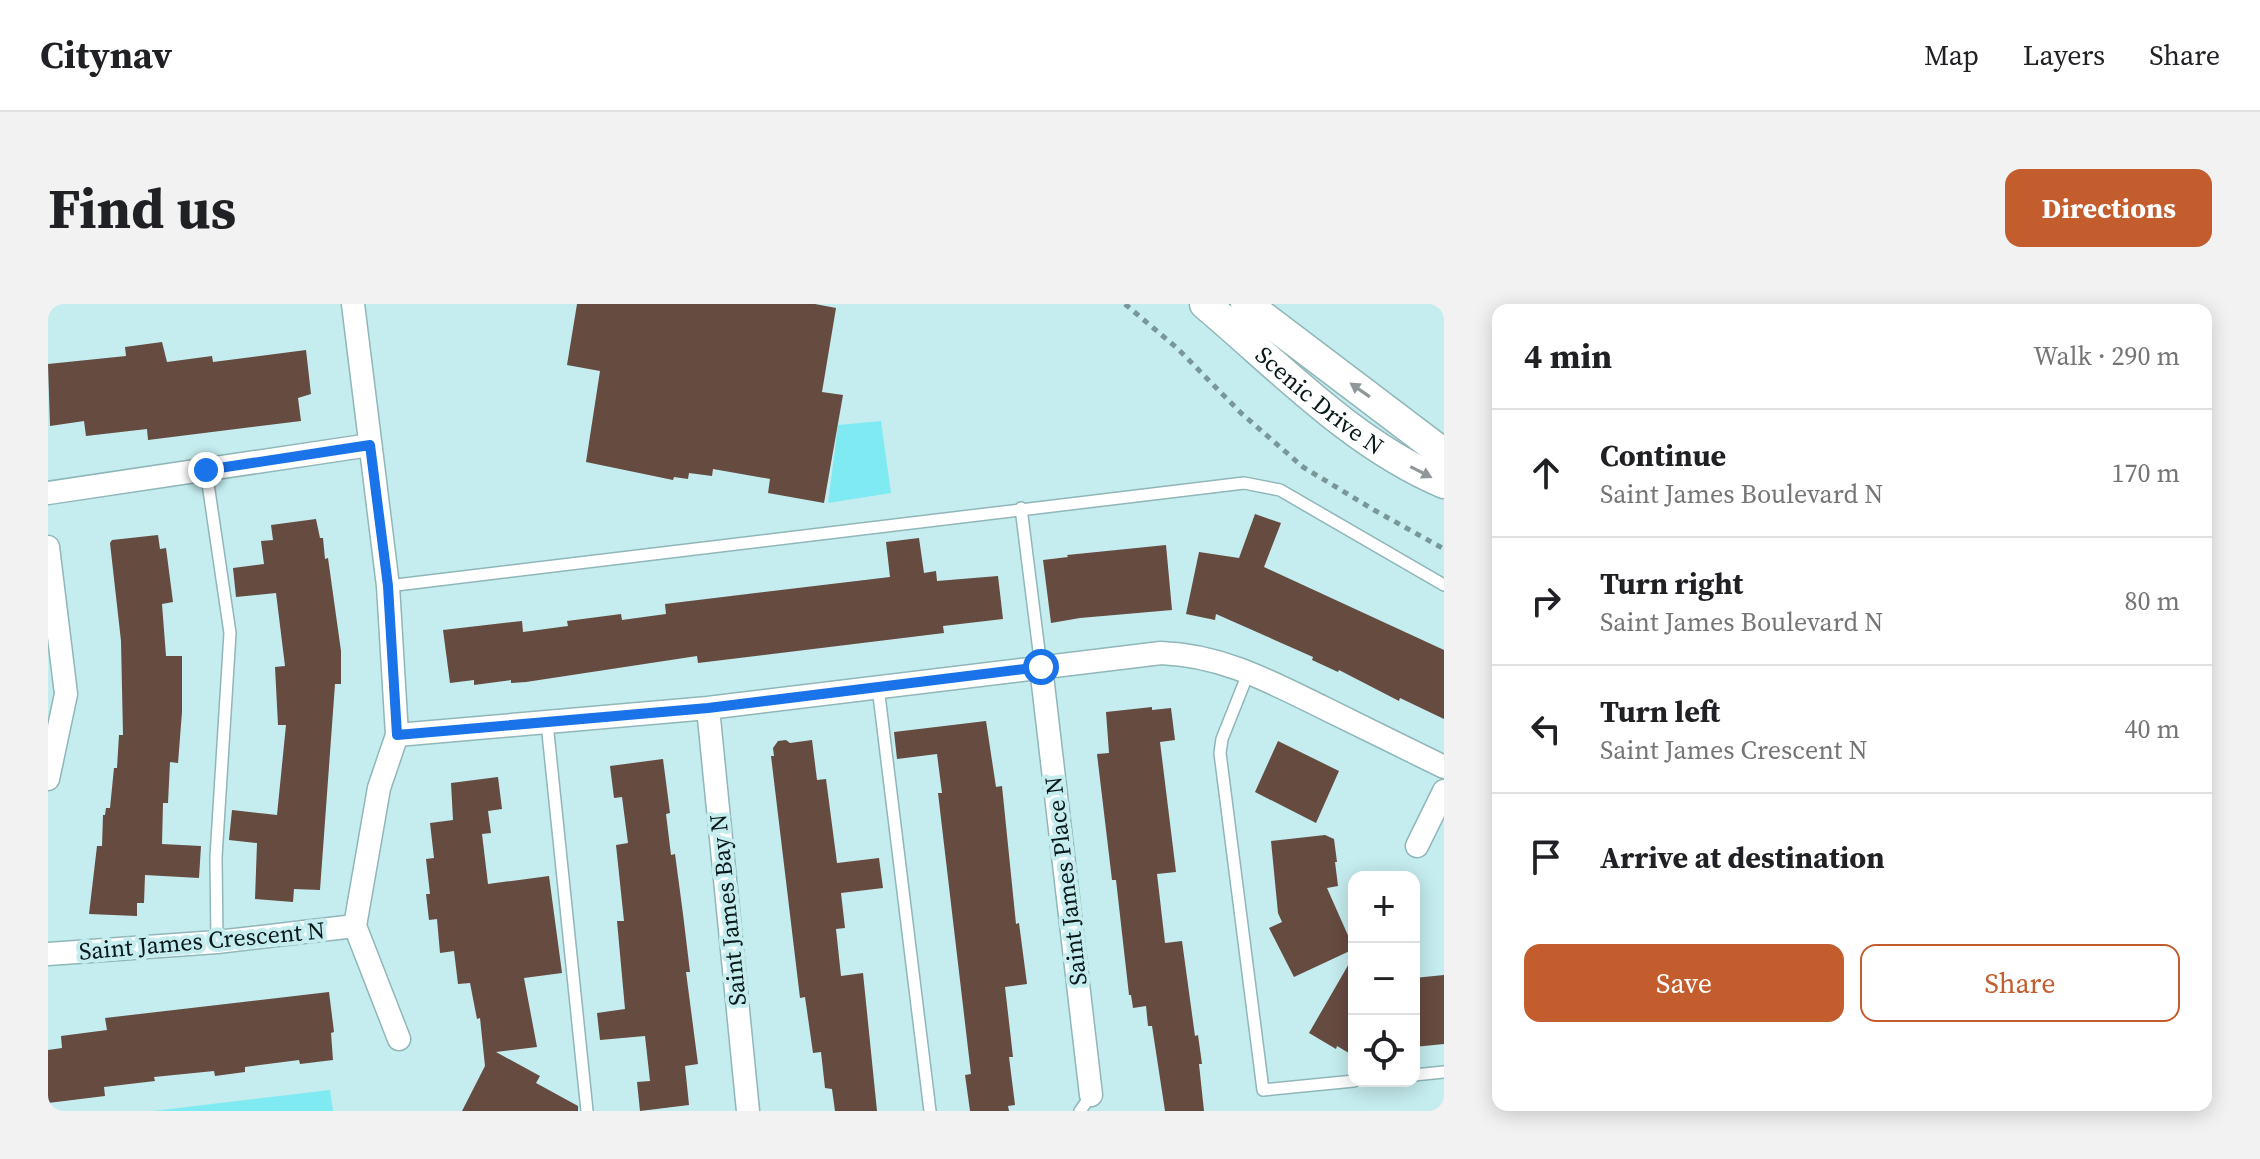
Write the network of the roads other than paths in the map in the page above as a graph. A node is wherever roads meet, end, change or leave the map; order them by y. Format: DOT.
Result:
graph roads {
  1 [pos="353,304"];
  2 [pos="1205,304"];
  3 [pos="1246,304"];
  4 [pos="370,445"];
  5 [pos="1444,454"];
  6 [pos="206,470"];
  7 [pos="1444,483"];
  8 [pos="48,493"];
  9 [pos="1021,508"];
  10 [pos="48,547"];
  11 [pos="1444,585"];
  12 [pos="388,586"];
  13 [pos="1041,667"];
  14 [pos="1249,671"];
  15 [pos="878,686"];
  16 [pos="708,708"];
  17 [pos="547,723"];
  18 [pos="397,735"];
  19 [pos="1444,767"];
  20 [pos="48,779"];
  21 [pos="1444,791"];
  22 [pos="1417,846"];
  23 [pos="355,926"];
  24 [pos="217,942"];
  25 [pos="48,954"];
  26 [pos="399,1039"];
  27 [pos="1444,1072"];
  28 [pos="1420,1074"];
  29 [pos="1348,1082"];
  30 [pos="1086,1103"];
  31 [pos="587,1111"];
  32 [pos="748,1111"];
  33 [pos="930,1111"];
  1 -- 4 [label="street"];
  2 -- 7 [label="main road, Scenic Drive N, one-way"];
  5 -- 3 [label="main road, Scenic Drive N, one-way"];
  4 -- 6 [label="street"];
  4 -- 12 [label="street"];
  6 -- 8 [label="street"];
  6 -- 24 [label="lane"];
  9 -- 11 [label="lane"];
  9 -- 12 [label="lane"];
  9 -- 13 [label="lane"];
  10 -- 20 [label="street"];
  12 -- 18 [label="street"];
  13 -- 14 [label="street"];
  13 -- 15 [label="street"];
  13 -- 30 [label="street, Saint James Place N"];
  14 -- 19 [label="street"];
  14 -- 29 [label="lane"];
  15 -- 16 [label="street"];
  15 -- 33 [label="lane"];
  16 -- 17 [label="street"];
  16 -- 32 [label="street, Saint James Bay N"];
  17 -- 18 [label="street"];
  17 -- 31 [label="lane"];
  18 -- 23 [label="street"];
  21 -- 22 [label="street"];
  23 -- 24 [label="street, Saint James Crescent N"];
  23 -- 26 [label="street"];
  24 -- 25 [label="street, Saint James Crescent N"];
  27 -- 28 [label="lane"];
}
